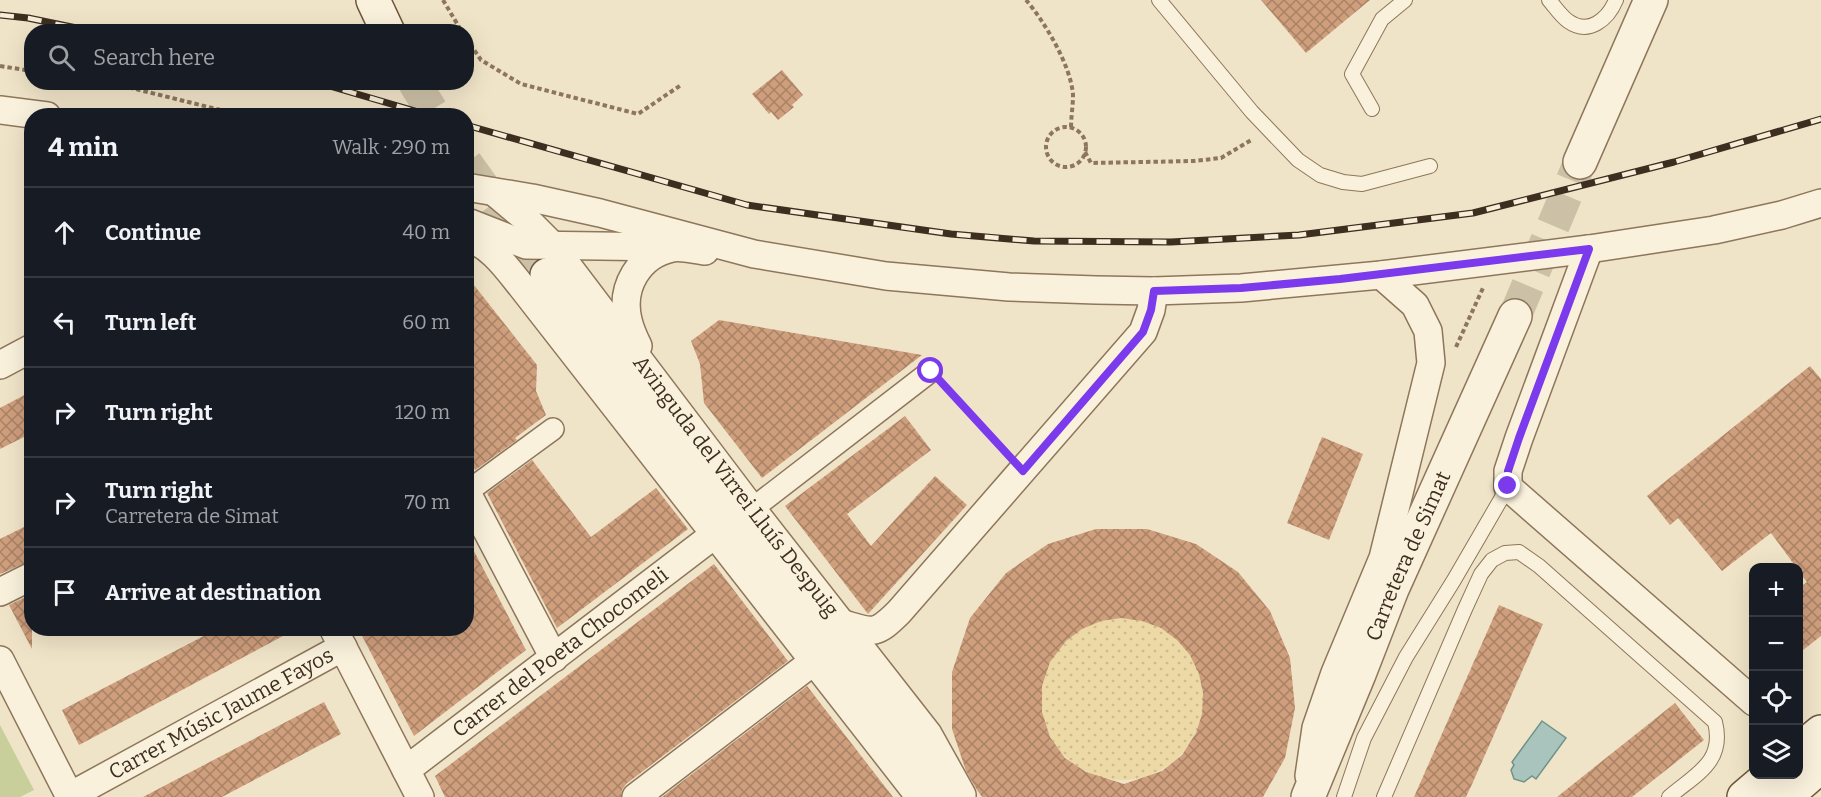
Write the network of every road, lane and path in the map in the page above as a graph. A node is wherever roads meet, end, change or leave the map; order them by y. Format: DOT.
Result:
graph roads {
  1 [pos="373,0"];
  2 [pos="443,0"];
  3 [pos="1026,0"];
  4 [pos="1159,0"];
  5 [pos="1405,0"];
  6 [pos="1549,0"];
  7 [pos="1616,0"];
  8 [pos="1651,0"];
  9 [pos="384,24"];
  10 [pos="457,24"];
  11 [pos="474,50"];
  12 [pos="0,66"];
  13 [pos="24,69"];
  14 [pos="681,85"];
  15 [pos="139,90"];
  16 [pos="212,108"];
  17 [pos="1372,109"];
  18 [pos="0,110"];
  19 [pos="24,113"];
  20 [pos="1071,128"];
  21 [pos="1268,129"];
  22 [pos="1085,153"];
  23 [pos="1580,162"];
  24 [pos="1430,166"];
  25 [pos="474,188"];
  26 [pos="493,191"];
  27 [pos="1819,210"];
  28 [pos="474,234"];
  29 [pos="474,237"];
  30 [pos="674,248"];
  31 [pos="1589,249"];
  32 [pos="754,254"];
  33 [pos="550,260"];
  34 [pos="1381,275"];
  35 [pos="1484,285"];
  36 [pos="1154,291"];
  37 [pos="1515,316"];
  38 [pos="1455,350"];
  39 [pos="24,352"];
  40 [pos="0,364"];
  41 [pos="649,371"];
  42 [pos="931,371"];
  43 [pos="553,429"];
  44 [pos="1023,471"];
  45 [pos="1508,486"];
  46 [pos="474,487"];
  47 [pos="474,505"];
  48 [pos="752,509"];
  49 [pos="714,535"];
  50 [pos="24,580"];
  51 [pos="0,592"];
  52 [pos="840,622"];
  53 [pos="338,638"];
  54 [pos="554,658"];
  55 [pos="0,660"];
  56 [pos="814,661"];
  57 [pos="1749,698"];
  58 [pos="1809,748"];
  59 [pos="921,761"];
  60 [pos="406,770"];
  61 [pos="1765,779"];
  62 [pos="70,796"];
  63 [pos="420,797"];
  64 [pos="636,797"];
  65 [pos="920,797"];
  66 [pos="942,797"];
  67 [pos="952,797"];
  68 [pos="964,797"];
  69 [pos="1307,797"];
  70 [pos="1344,797"];
  71 [pos="1384,797"];
  72 [pos="1669,797"];
  73 [pos="1744,797"];
  74 [pos="1785,797"];
  1 -- 9 [label="main road"];
  2 -- 10 [label="path"];
  3 -- 20 [label="path"];
  4 -- 21 [label="lane"];
  5 -- 17 [label="lane"];
  6 -- 7 [label="lane"];
  8 -- 23 [label="main road"];
  11 -- 14 [label="path"];
  12 -- 13 [label="path"];
  15 -- 16 [label="path"];
  18 -- 19 [label="street"];
  20 -- 22 [label="path"];
  20 -- 22 [label="path"];
  21 -- 22 [label="path"];
  21 -- 24 [label="lane"];
  25 -- 26 [label="street"];
  26 -- 32 [label="street"];
  26 -- 33 [label="street, Avinguda del Virrei Lluís Despuig"];
  27 -- 31 [label="street"];
  28 -- 33 [label="street"];
  29 -- 49 [label="street, Avinguda del Virrei Lluís Despuig"];
  30 -- 32 [label="street"];
  30 -- 33 [label="street"];
  30 -- 41 [label="street"];
  31 -- 34 [label="street"];
  31 -- 45 [label="street"];
  32 -- 36 [label="street"];
  33 -- 41 [label="street, Avinguda del Virrei Lluís Despuig"];
  33 -- 59 [label="main road, Avinguda del Virrei Lluís Despuig"];
  34 -- 36 [label="street"];
  34 -- 69 [label="street"];
  35 -- 38 [label="path"];
  36 -- 44 [label="street"];
  37 -- 69 [label="main road, Carretera de Simat"];
  39 -- 40 [label="street"];
  41 -- 48 [label="street, Avinguda del Virrei Lluís Despuig"];
  42 -- 44 [label="path"];
  42 -- 48 [label="street"];
  43 -- 46 [label="street"];
  44 -- 52 [label="street"];
  45 -- 57 [label="street"];
  45 -- 70 [label="lane"];
  47 -- 54 [label="street"];
  48 -- 52 [label="street, Avinguda del Virrei Lluís Despuig"];
  49 -- 54 [label="street, Carrer del Poeta Chocomeli"];
  49 -- 56 [label="street, Avinguda del Virrei Lluís Despuig"];
  50 -- 51 [label="street"];
  52 -- 68 [label="street, Avinguda del Virrei Lluís Despuig"];
  53 -- 60 [label="street"];
  53 -- 62 [label="street, Carrer Músic Jaume Fayos"];
  54 -- 60 [label="street, Carrer del Poeta Chocomeli"];
  55 -- 62 [label="street"];
  56 -- 64 [label="street"];
  56 -- 65 [label="street, Avinguda del Virrei Lluís Despuig"];
  58 -- 74 [label="main road"];
  59 -- 66 [label="main road, Avinguda del Virrei Lluís Despuig"];
  59 -- 67 [label="main road, Avinguda del Virrei Lluís Despuig"];
  60 -- 63 [label="street"];
  61 -- 73 [label="main road"];
  71 -- 72 [label="lane"];
}
